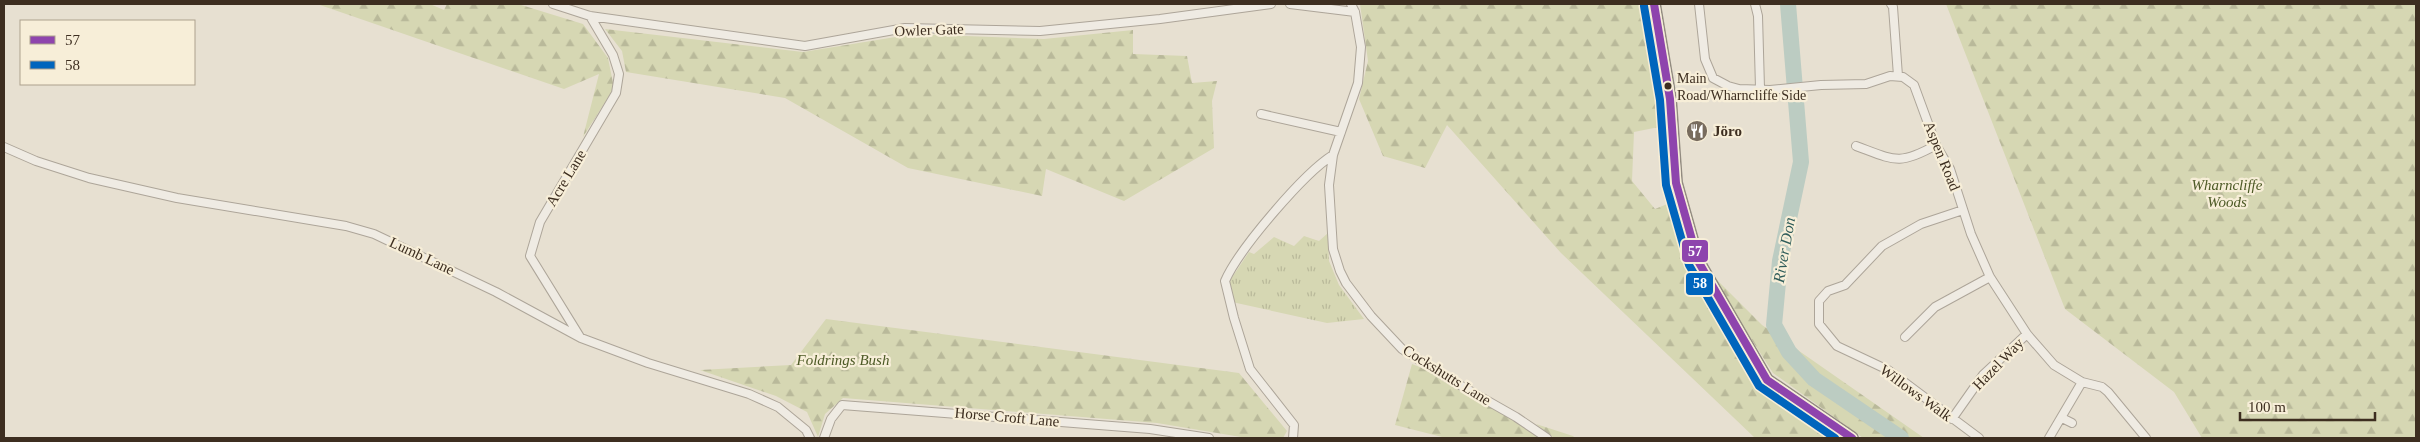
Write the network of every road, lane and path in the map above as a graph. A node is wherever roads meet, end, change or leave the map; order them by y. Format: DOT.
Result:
graph roads {
  1 [pos="553,4"];
  2 [pos="1271,4"];
  3 [pos="1290,4"];
  4 [pos="1351,4"];
  5 [pos="1654,4"];
  6 [pos="1699,4"];
  7 [pos="1755,4"];
  8 [pos="1891,4"];
  9 [pos="1355,12"];
  10 [pos="590,16"];
  11 [pos="1898,76"];
  12 [pos="1760,88"];
  13 [pos="1261,114"];
  14 [pos="1341,132"];
  15 [pos="1936,145"];
  16 [pos="1856,146"];
  17 [pos="4,147"];
  18 [pos="1333,155"];
  19 [pos="1963,210"];
  20 [pos="1990,277"];
  21 [pos="2027,334"];
  22 [pos="1904,337"];
  23 [pos="581,338"];
  24 [pos="2082,382"];
  25 [pos="2062,418"];
  26 [pos="1952,419"];
  27 [pos="2072,423"];
  28 [pos="810,438"];
  29 [pos="824,438"];
  30 [pos="1209,438"];
  31 [pos="1293,438"];
  32 [pos="1547,438"];
  33 [pos="1852,438"];
  34 [pos="1979,438"];
  35 [pos="2049,438"];
  36 [pos="2146,438"];
  1 -- 10 [label="street, Owler Gate"];
  2 -- 10 [label="street, Owler Gate"];
  3 -- 9 [label="street"];
  4 -- 9 [label="street, Cockshutts Lane"];
  5 -- 33 [label="main road"];
  6 -- 12 [label="street"];
  7 -- 12 [label="street"];
  8 -- 11 [label="street"];
  9 -- 14 [label="street, Cockshutts Lane"];
  10 -- 23 [label="street, Acre Lane"];
  11 -- 12 [label="street"];
  11 -- 15 [label="street, Aspen Road"];
  13 -- 14 [label="street"];
  14 -- 18 [label="street, Cockshutts Lane"];
  15 -- 16 [label="street"];
  15 -- 19 [label="street, Aspen Road"];
  17 -- 23 [label="street, Lumb Lane"];
  18 -- 31 [label="street"];
  18 -- 32 [label="street, Cockshutts Lane"];
  19 -- 20 [label="street, Aspen Road"];
  19 -- 26 [label="street, Willows Walk"];
  20 -- 21 [label="street, Aspen Road"];
  20 -- 22 [label="street"];
  21 -- 24 [label="street, Aspen Road"];
  21 -- 26 [label="street, Hazel Way"];
  23 -- 28 [label="street, Lumb Lane"];
  24 -- 25 [label="street"];
  24 -- 36 [label="street, Aspen Road"];
  25 -- 27 [label="street"];
  25 -- 35 [label="street"];
  26 -- 34 [label="street, Willows Walk"];
  29 -- 30 [label="street, Horse Croft Lane"];
}
